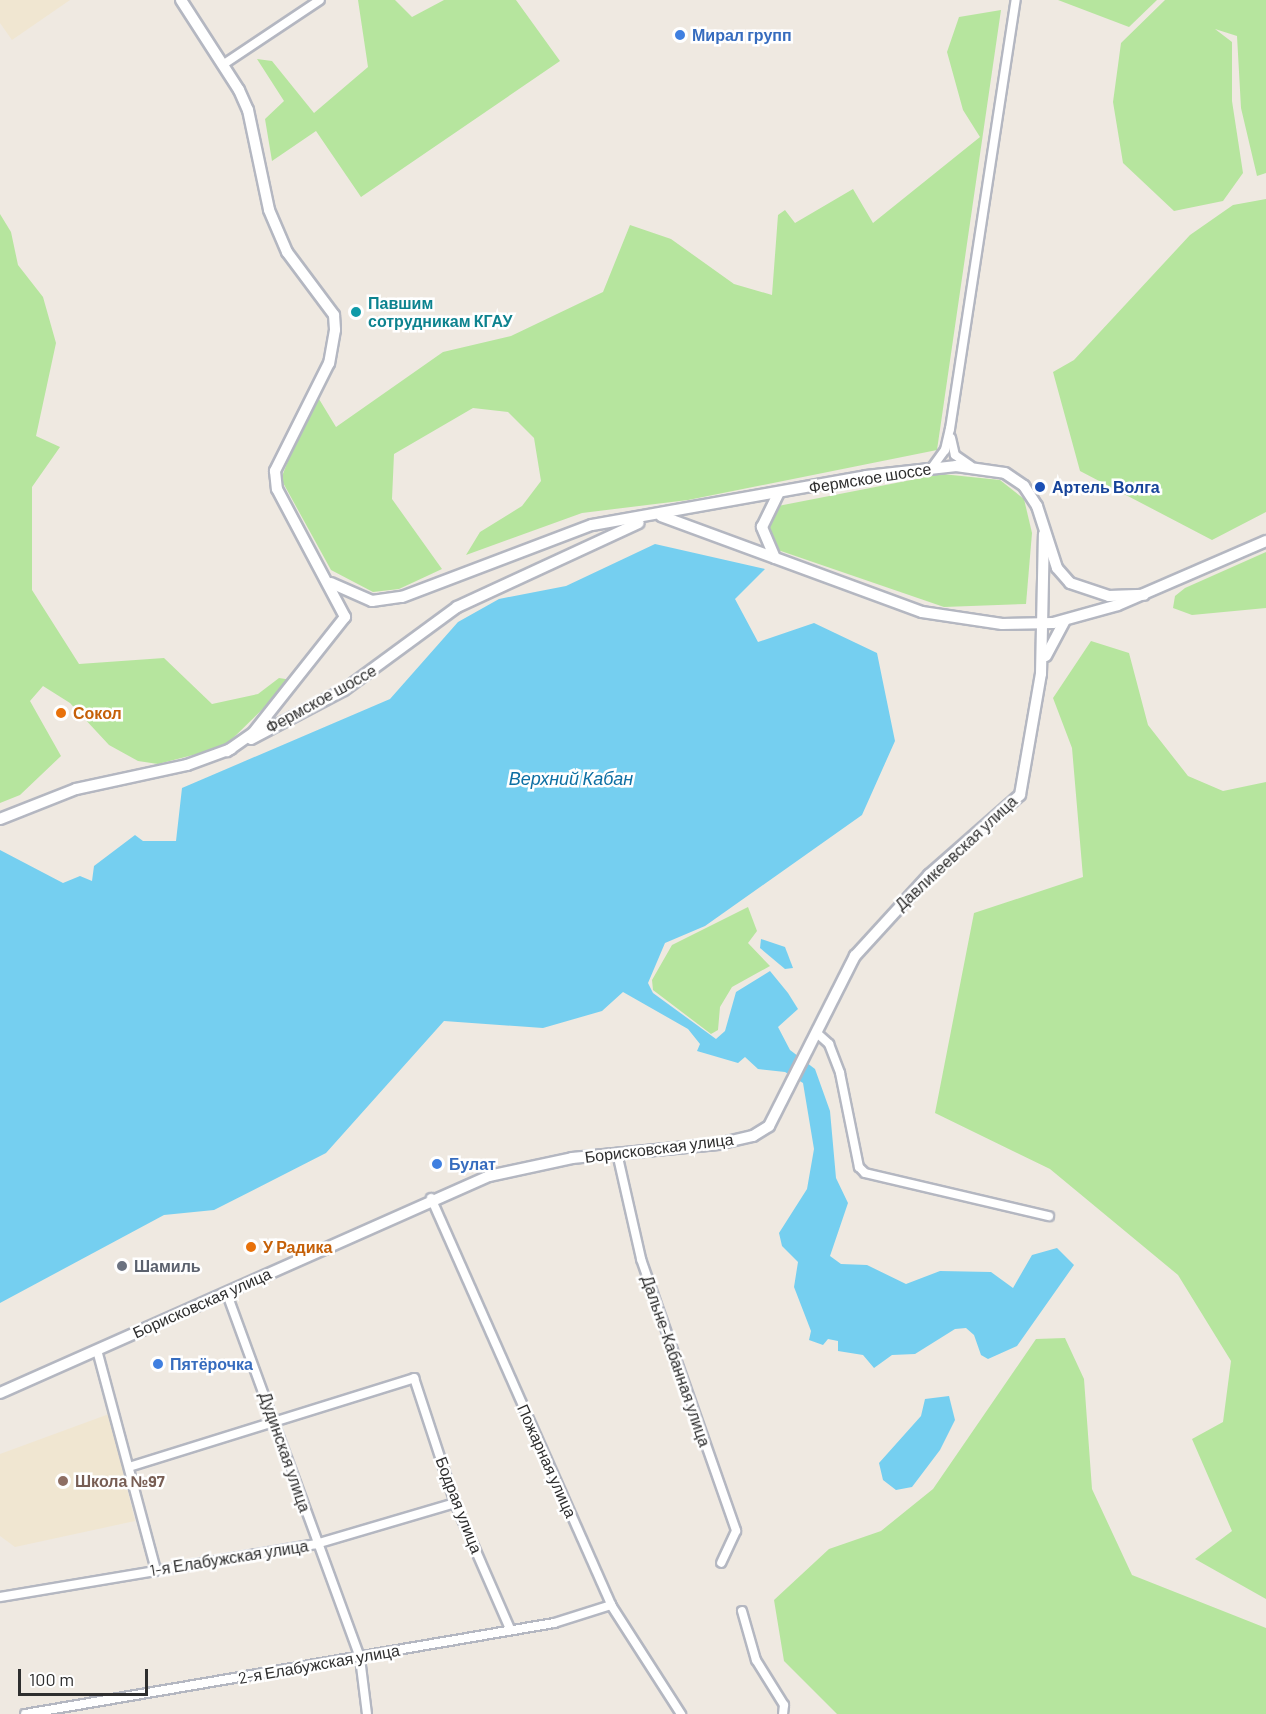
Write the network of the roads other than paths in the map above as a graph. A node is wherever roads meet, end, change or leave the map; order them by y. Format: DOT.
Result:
graph roads {
  1 [pos="181,0"];
  2 [pos="320,0"];
  3 [pos="1016,0"];
  4 [pos="224,64"];
  5 [pos="950,429"];
  6 [pos="971,467"];
  7 [pos="931,469"];
  8 [pos="778,494"];
  9 [pos="657,517"];
  10 [pos="1044,534"];
  11 [pos="1266,541"];
  12 [pos="775,558"];
  13 [pos="331,583"];
  14 [pos="1144,595"];
  15 [pos="1065,621"];
  16 [pos="1044,624"];
  17 [pos="1041,674"];
  18 [pos="227,751"];
  19 [pos="0,819"];
  20 [pos="818,1034"];
  21 [pos="753,1136"];
  22 [pos="617,1153"];
  23 [pos="431,1198"];
  24 [pos="1049,1215"];
  25 [pos="227,1294"];
  26 [pos="97,1350"];
  27 [pos="0,1393"];
  28 [pos="276,1424"];
  29 [pos="129,1467"];
  30 [pos="455,1503"];
  31 [pos="316,1544"];
  32 [pos="722,1563"];
  33 [pos="156,1570"];
  34 [pos="0,1597"];
  35 [pos="611,1605"];
  36 [pos="742,1611"];
  37 [pos="510,1629"];
  38 [pos="360,1658"];
  39 [pos="25,1714"];
  40 [pos="367,1714"];
  41 [pos="681,1714"];
  42 [pos="783,1714"];
  1 -- 4 [label="street"];
  2 -- 4 [label="street"];
  3 -- 5 [label="street"];
  4 -- 13 [label="street"];
  5 -- 6 [label="street"];
  5 -- 7 [label="street"];
  6 -- 7 [label="street, Фермское шоссе"];
  6 -- 10 [label="street, Фермское шоссе"];
  7 -- 8 [label="street, Фермское шоссе"];
  8 -- 9 [label="street, Фермское шоссе"];
  8 -- 12 [label="street"];
  9 -- 12 [label="street, Фермское шоссе"];
  9 -- 13 [label="street, Фермское шоссе"];
  9 -- 18 [label="street, Фермское шоссе"];
  10 -- 14 [label="street, Фермское шоссе"];
  10 -- 16 [label="street, Фермское шоссе"];
  11 -- 14 [label="street, Фермское шоссе"];
  12 -- 16 [label="street, Фермское шоссе"];
  13 -- 18 [label="street"];
  14 -- 15 [label="street, Фермское шоссе"];
  15 -- 16 [label="street, Фермское шоссе"];
  15 -- 17 [label="street"];
  16 -- 17 [label="street, Фермское шоссе"];
  17 -- 20 [label="street, Давликеевская улица"];
  18 -- 19 [label="street, Фермское шоссе"];
  20 -- 21 [label="street, Давликеевская улица"];
  20 -- 24 [label="street"];
  21 -- 22 [label="street, Борисковская улица"];
  22 -- 23 [label="street, Борисковская улица"];
  22 -- 32 [label="street, Дальне-Кабанная улица"];
  23 -- 25 [label="street, Борисковская улица"];
  23 -- 35 [label="street, Пожарная улица"];
  25 -- 26 [label="street, Борисковская улица"];
  25 -- 28 [label="street, Дудинская улица"];
  26 -- 27 [label="street, Борисковская улица"];
  26 -- 29 [label="street"];
  28 -- 29 [label="street"];
  28 -- 30 [label="street, Бодрая улица"];
  28 -- 31 [label="street, Дудинская улица"];
  29 -- 33 [label="street"];
  30 -- 31 [label="street, 1-я Елабужская улица"];
  30 -- 37 [label="street, Бодрая улица"];
  31 -- 33 [label="street, 1-я Елабужская улица"];
  31 -- 38 [label="street, Дудинская улица"];
  33 -- 34 [label="street, 1-я Елабужская улица"];
  35 -- 37 [label="street, 2-я Елабужская улица"];
  35 -- 41 [label="street, Пожарная улица"];
  36 -- 42 [label="street"];
  37 -- 38 [label="street, 2-я Елабужская улица"];
  38 -- 39 [label="street, 2-я Елабужская улица"];
  38 -- 40 [label="street, Дудинская улица"];
}
